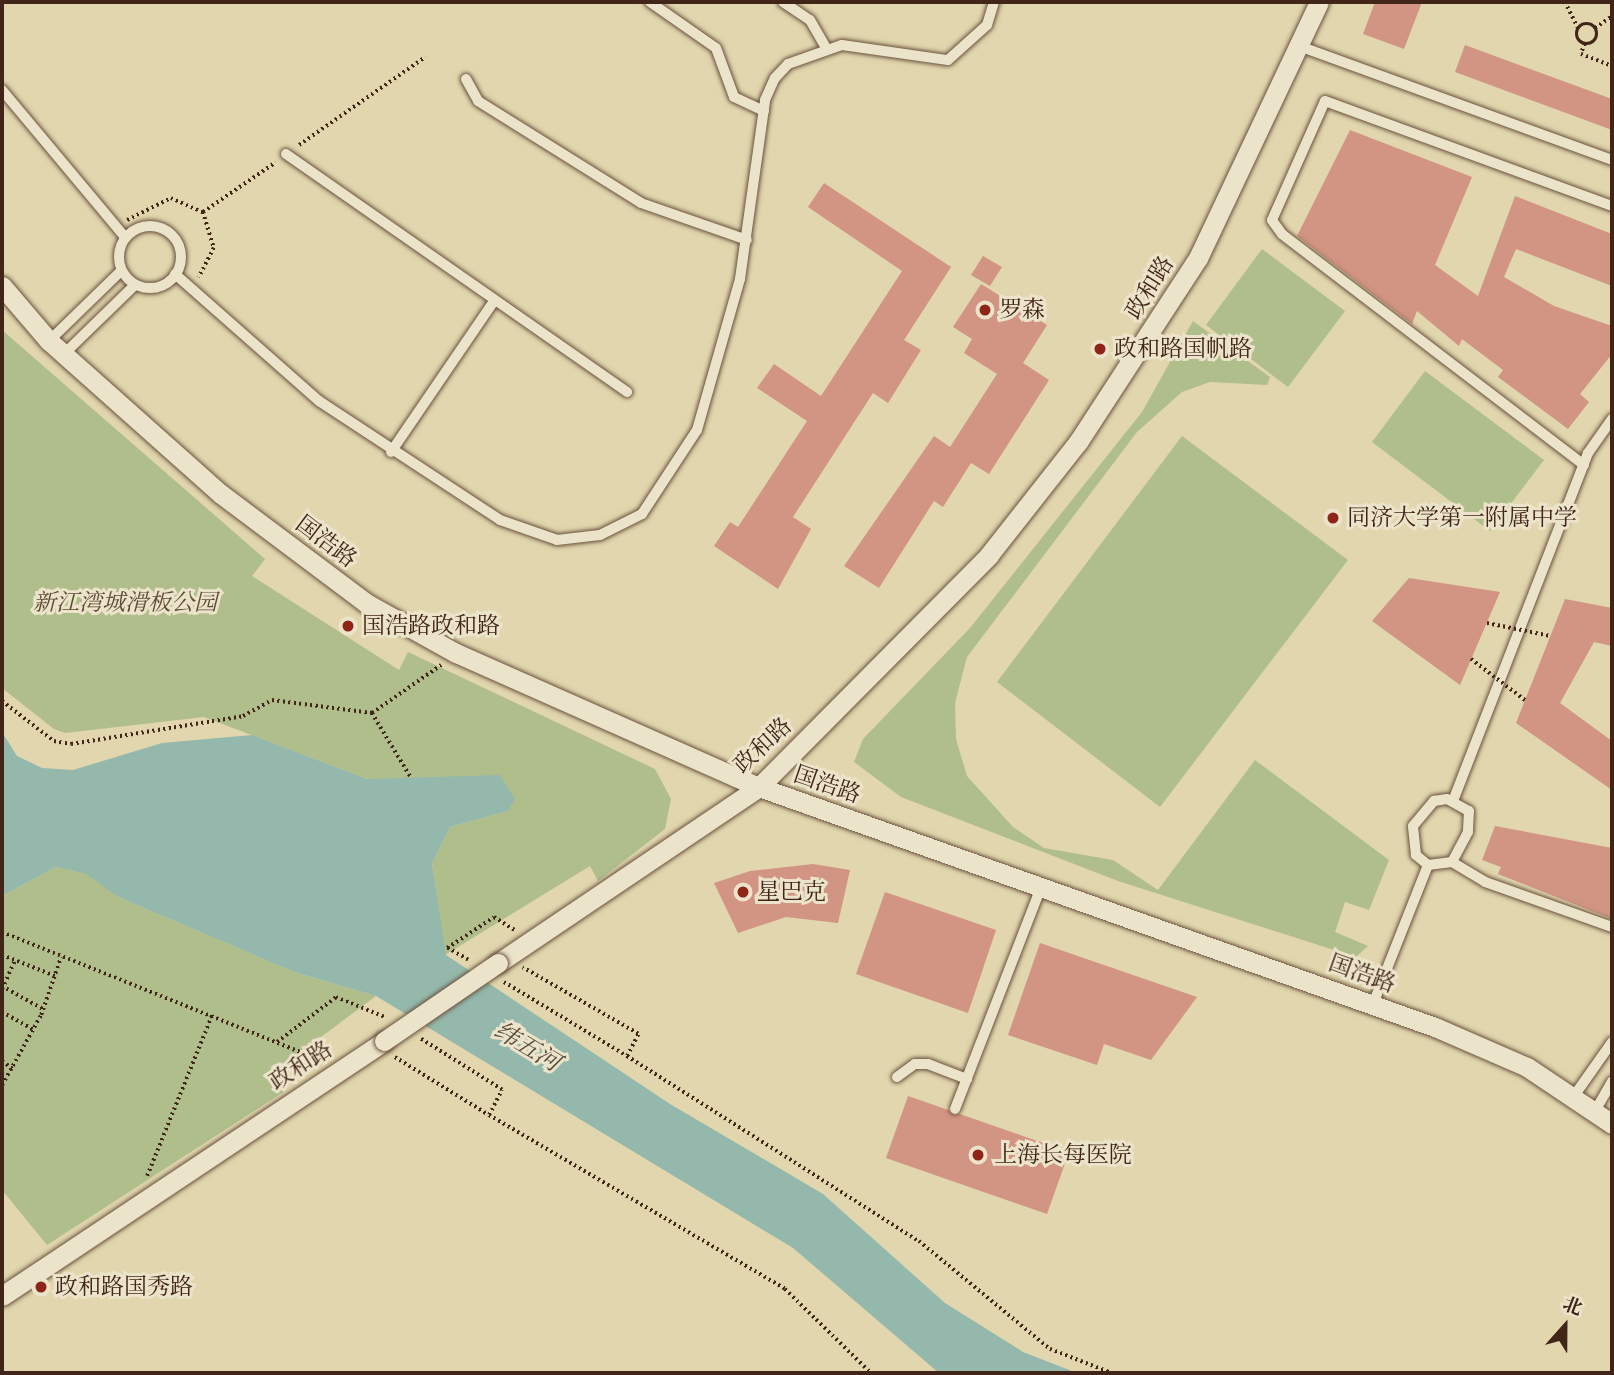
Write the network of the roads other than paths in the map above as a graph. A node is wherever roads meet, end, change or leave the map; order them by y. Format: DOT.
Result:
graph roads {
  1 [pos="650,2"];
  2 [pos="783,2"];
  3 [pos="994,2"];
  4 [pos="1319,2"];
  5 [pos="1299,46"];
  6 [pos="827,49"];
  7 [pos="466,79"];
  8 [pos="2,90"];
  9 [pos="764,111"];
  10 [pos="286,154"];
  11 [pos="1612,160"];
  12 [pos="1612,206"];
  13 [pos="125,237"];
  14 [pos="747,240"];
  15 [pos="121,271"];
  16 [pos="175,274"];
  17 [pos="135,285"];
  18 [pos="2,286"];
  19 [pos="494,301"];
  20 [pos="57,347"];
  21 [pos="627,392"];
  22 [pos="1612,419"];
  23 [pos="391,452"];
  24 [pos="1584,465"];
  25 [pos="759,787"];
  26 [pos="1453,801"];
  27 [pos="1452,862"];
  28 [pos="1428,864"];
  29 [pos="1041,887"];
  30 [pos="1612,927"];
  31 [pos="1373,1004"];
  32 [pos="1611,1041"];
  33 [pos="897,1077"];
  34 [pos="967,1079"];
  35 [pos="1612,1081"];
  36 [pos="1574,1096"];
  37 [pos="955,1109"];
  38 [pos="1595,1111"];
  39 [pos="1612,1124"];
  40 [pos="2,1296"];
  1 -- 9 [label="lane"];
  2 -- 6 [label="lane"];
  3 -- 6 [label="lane"];
  4 -- 5 [label="street, 政和路"];
  5 -- 11 [label="lane"];
  5 -- 25 [label="street, 政和路"];
  6 -- 9 [label="lane"];
  7 -- 14 [label="lane"];
  8 -- 13 [label="lane"];
  9 -- 14 [label="lane"];
  10 -- 19 [label="lane"];
  12 -- 24 [label="lane"];
  13 -- 15 [label="lane"];
  13 -- 16 [label="lane"];
  14 -- 23 [label="lane"];
  15 -- 17 [label="lane"];
  15 -- 20 [label="lane"];
  16 -- 17 [label="lane"];
  16 -- 23 [label="lane"];
  17 -- 20 [label="lane"];
  18 -- 20 [label="street, 国浩路"];
  19 -- 21 [label="lane"];
  19 -- 23 [label="lane"];
  20 -- 25 [label="street, 国浩路"];
  22 -- 24 [label="lane"];
  24 -- 26 [label="lane"];
  25 -- 29 [label="street, 国浩路"];
  25 -- 40 [label="street, 政和路, bridge"];
  26 -- 27 [label="lane"];
  26 -- 28 [label="lane"];
  27 -- 28 [label="lane"];
  27 -- 30 [label="lane"];
  28 -- 31 [label="lane"];
  29 -- 31 [label="street, 国浩路"];
  29 -- 34 [label="lane"];
  31 -- 36 [label="street, 国浩路"];
  32 -- 36 [label="lane"];
  33 -- 34 [label="lane"];
  34 -- 37 [label="lane"];
  35 -- 38 [label="lane"];
  36 -- 38 [label="street, 国浩路"];
  38 -- 39 [label="street, 国浩路"];
}
